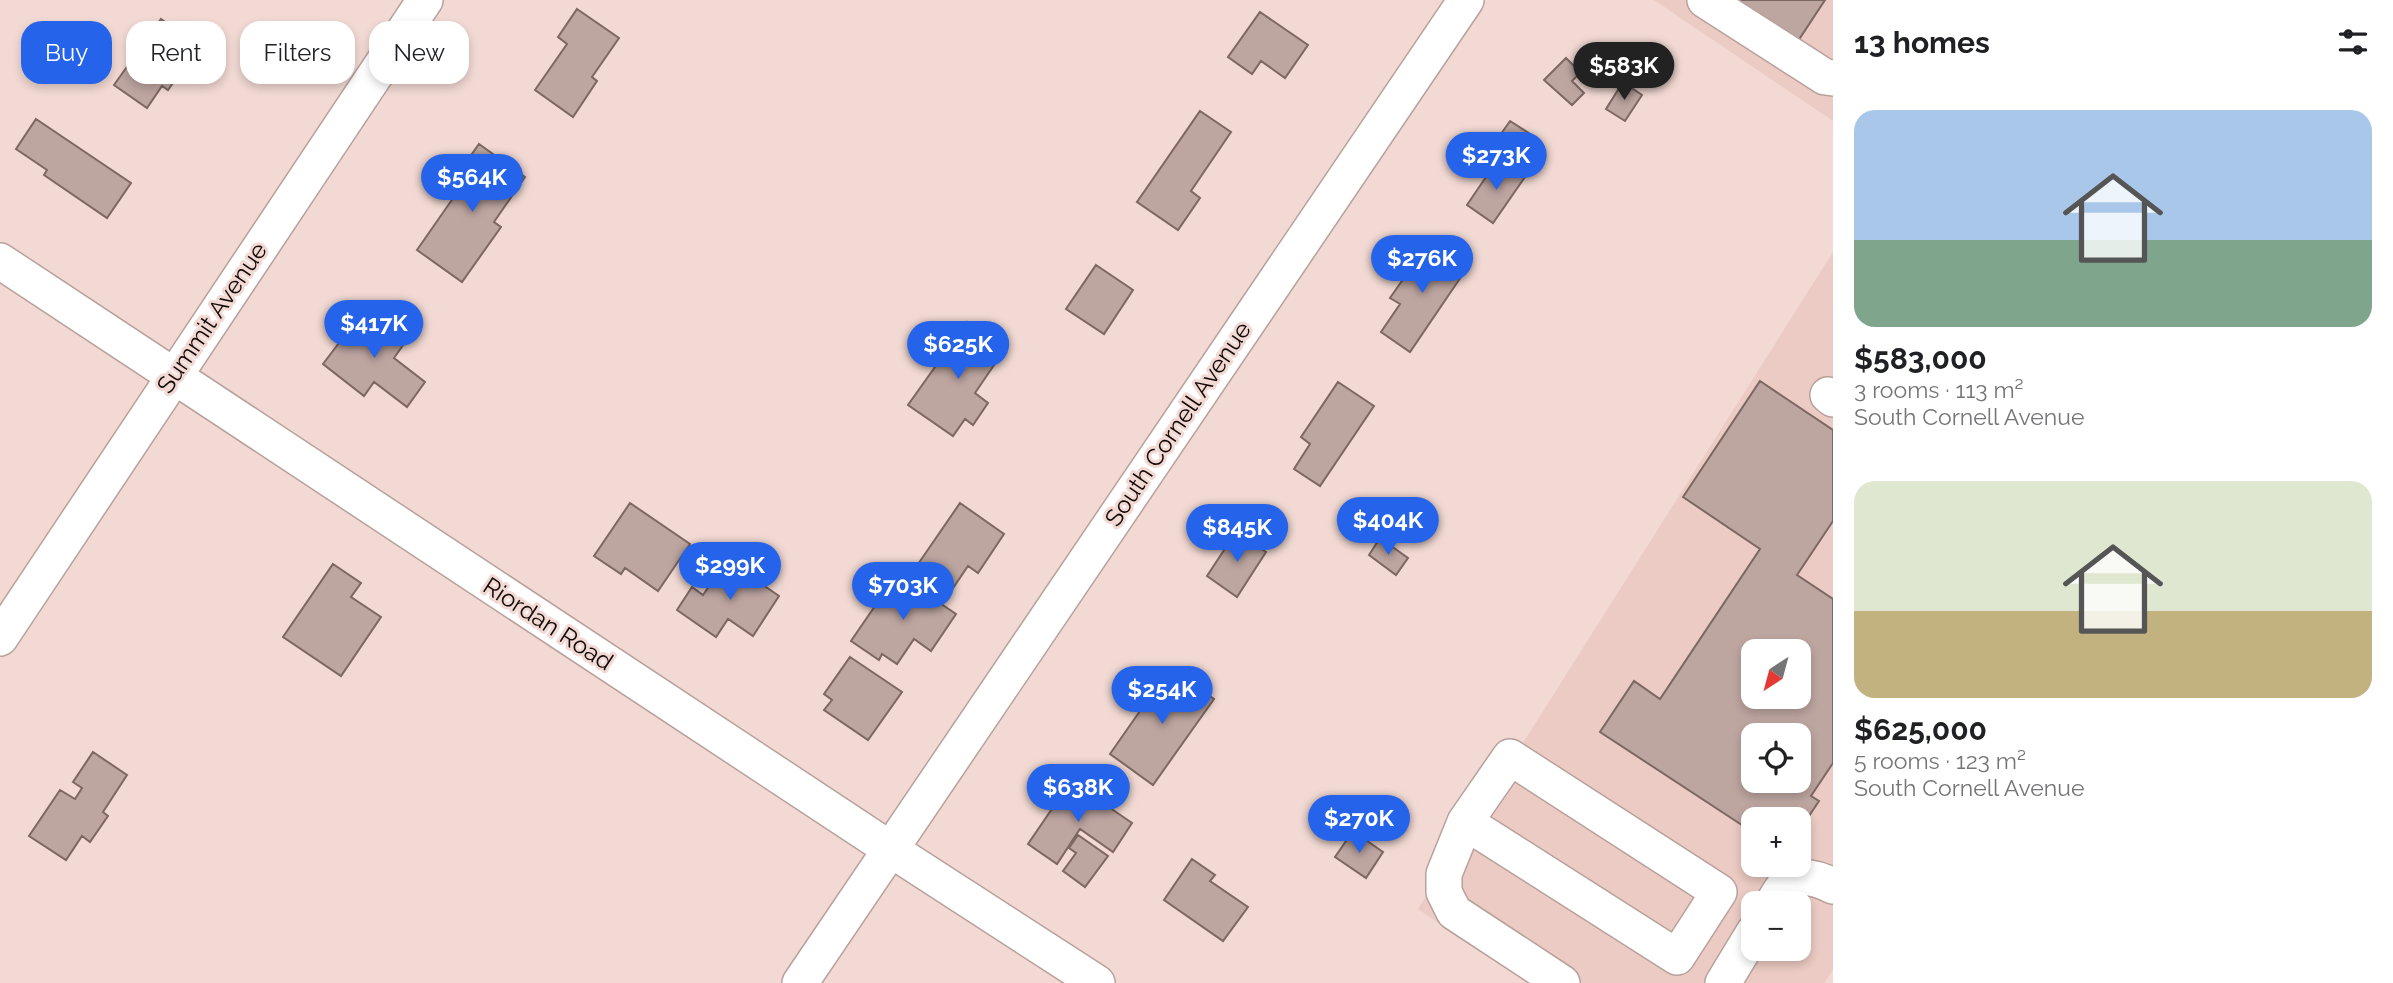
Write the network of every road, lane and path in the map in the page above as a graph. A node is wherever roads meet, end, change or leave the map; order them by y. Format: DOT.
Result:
graph roads {
  1 [pos="425,0"];
  2 [pos="1466,0"];
  3 [pos="1705,0"];
  4 [pos="1833,78"];
  5 [pos="0,261"];
  6 [pos="173,377"];
  7 [pos="0,638"];
  8 [pos="1465,822"];
  9 [pos="890,849"];
  10 [pos="1833,886"];
  11 [pos="1781,891"];
  12 [pos="1741,953"];
  13 [pos="800,983"];
  14 [pos="1097,983"];
  15 [pos="1562,983"];
  16 [pos="1723,983"];
  1 -- 6 [label="street, Summit Avenue"];
  2 -- 9 [label="street, South Cornell Avenue"];
  3 -- 4 [label="street"];
  5 -- 6 [label="street, Riordan Road"];
  6 -- 7 [label="street, Summit Avenue"];
  6 -- 9 [label="street, Riordan Road"];
  8 -- 8 [label="street"];
  8 -- 15 [label="street"];
  9 -- 13 [label="street, South Cornell Avenue"];
  9 -- 14 [label="street, Riordan Road"];
  10 -- 11 [label="street"];
  12 -- 16 [label="street"];
}
